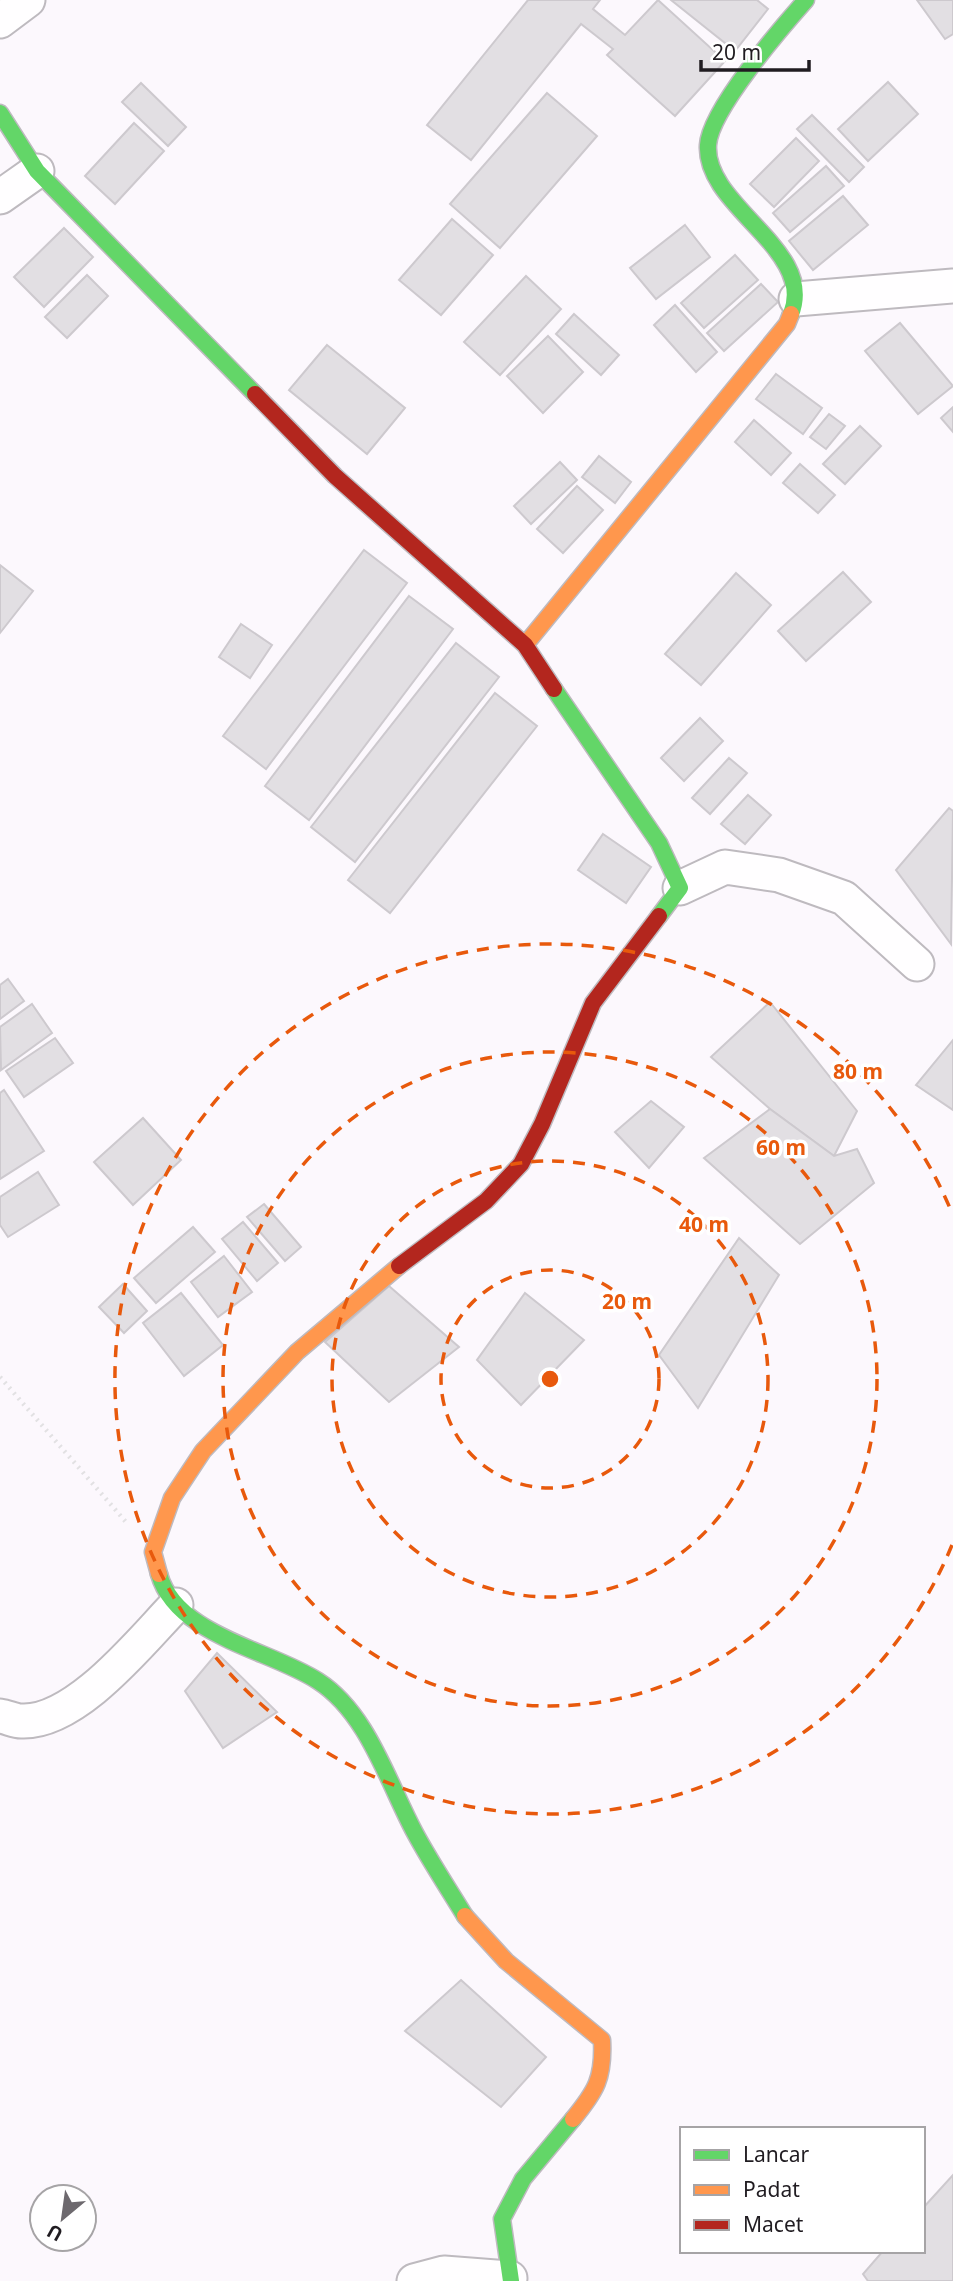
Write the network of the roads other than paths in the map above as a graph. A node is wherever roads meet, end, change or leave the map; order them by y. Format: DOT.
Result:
graph roads {
  1 [pos="28,0"];
  2 [pos="806,0"];
  3 [pos="0,21"];
  4 [pos="0,113"];
  5 [pos="37,171"];
  6 [pos="0,197"];
  7 [pos="953,286"];
  8 [pos="796,299"];
  9 [pos="525,645"];
  10 [pos="680,888"];
  11 [pos="918,964"];
  12 [pos="177,1605"];
  13 [pos="0,1716"];
  14 [pos="510,2280"];
  15 [pos="414,2281"];
  1 -- 3 [label="street"];
  2 -- 8 [label="street"];
  4 -- 5 [label="street"];
  5 -- 6 [label="street"];
  5 -- 9 [label="street"];
  7 -- 8 [label="street"];
  8 -- 9 [label="street"];
  9 -- 10 [label="street"];
  10 -- 11 [label="street"];
  10 -- 12 [label="street"];
  12 -- 13 [label="street"];
  12 -- 14 [label="street"];
  14 -- 15 [label="street"];
}
